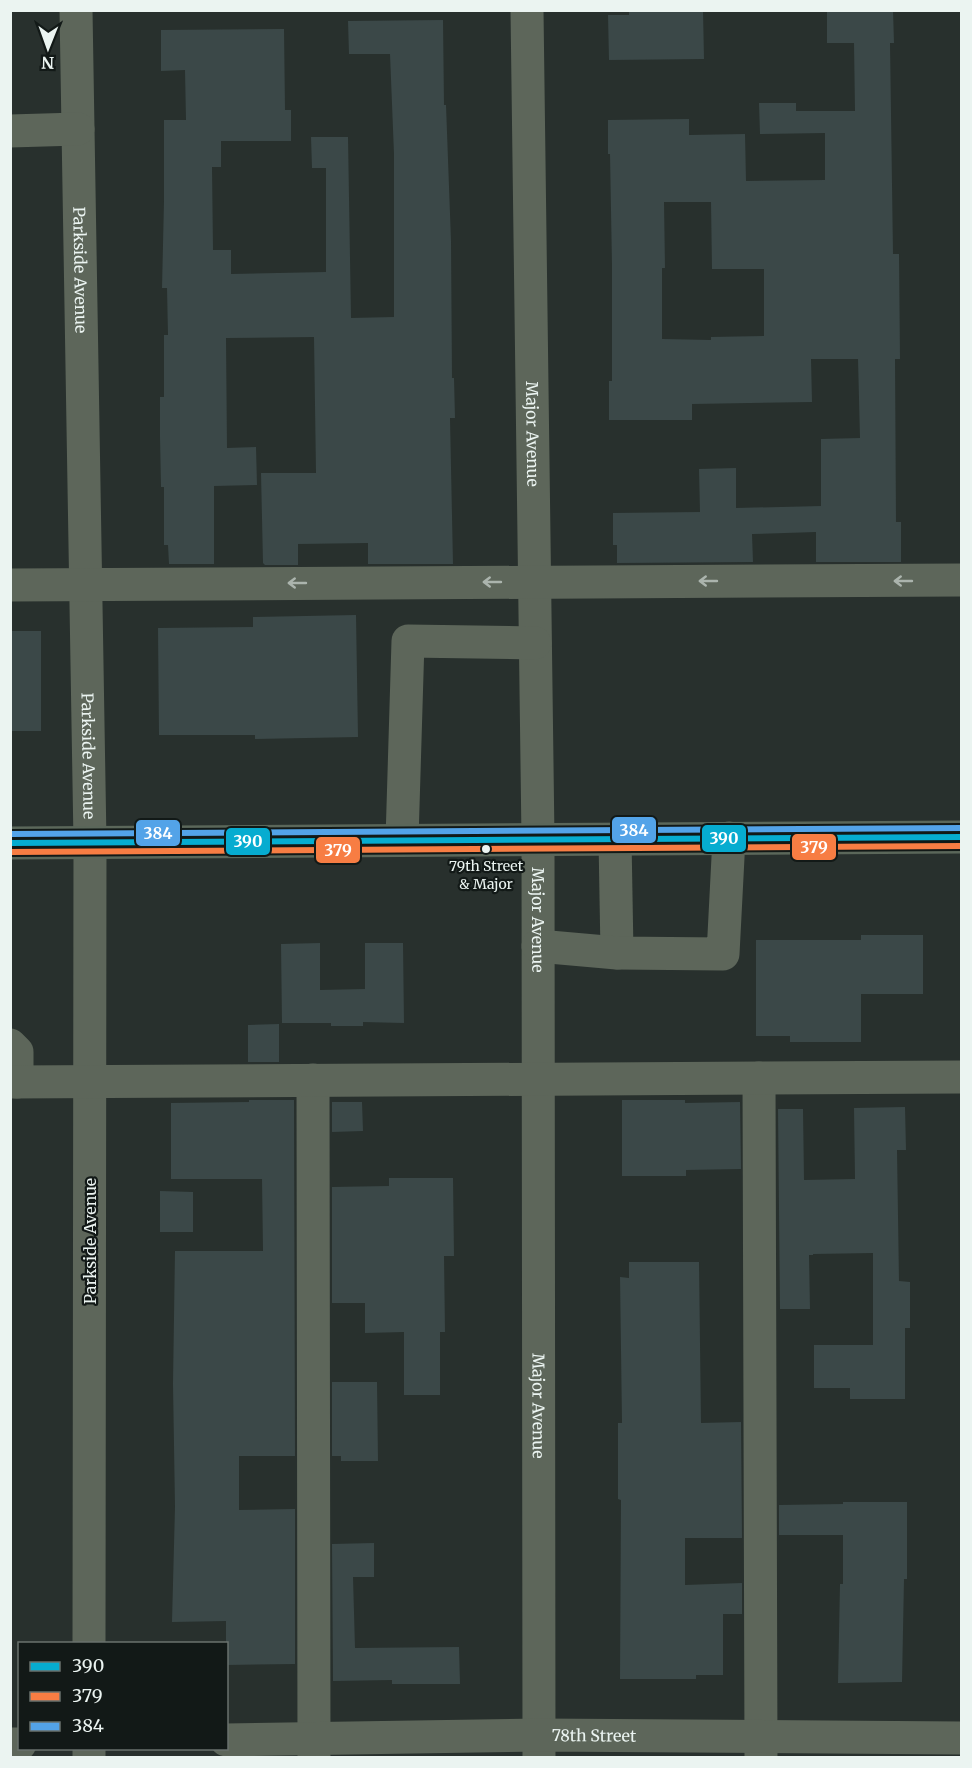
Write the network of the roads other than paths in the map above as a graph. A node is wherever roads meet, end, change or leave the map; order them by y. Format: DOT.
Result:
graph roads {
  1 [pos="76,10"];
  2 [pos="527,10"];
  3 [pos="78,129"];
  4 [pos="10,130"];
  5 [pos="962,580"];
  6 [pos="535,582"];
  7 [pos="10,585"];
  8 [pos="85,585"];
  9 [pos="535,643"];
  10 [pos="962,837"];
  11 [pos="615,838"];
  12 [pos="729,838"];
  13 [pos="538,839"];
  14 [pos="402,840"];
  15 [pos="90,842"];
  16 [pos="10,843"];
  17 [pos="538,946"];
  18 [pos="617,953"];
  19 [pos="10,1045"];
  20 [pos="962,1077"];
  21 [pos="759,1078"];
  22 [pos="538,1079"];
  23 [pos="313,1080"];
  24 [pos="90,1081"];
  25 [pos="14,1082"];
  26 [pos="89,1642"];
  27 [pos="962,1738"];
  28 [pos="228,1740"];
  29 [pos="539,1747"];
  30 [pos="761,1747"];
  31 [pos="314,1748"];
  1 -- 3 [label="street, Parkside Avenue"];
  2 -- 6 [label="street, Major Avenue"];
  3 -- 4 [label="street"];
  3 -- 8 [label="street, Parkside Avenue"];
  5 -- 6 [label="street, one-way"];
  6 -- 8 [label="street, one-way"];
  6 -- 9 [label="street, Major Avenue"];
  7 -- 8 [label="street"];
  8 -- 15 [label="street, Parkside Avenue"];
  9 -- 13 [label="street, Major Avenue"];
  9 -- 14 [label="street"];
  10 -- 12 [label="main road"];
  11 -- 12 [label="main road"];
  11 -- 13 [label="main road"];
  11 -- 18 [label="street"];
  12 -- 18 [label="street"];
  13 -- 14 [label="main road"];
  13 -- 17 [label="street, Major Avenue"];
  14 -- 15 [label="main road"];
  15 -- 16 [label="main road"];
  15 -- 24 [label="street, Parkside Avenue"];
  17 -- 18 [label="street"];
  17 -- 22 [label="street, Major Avenue"];
  19 -- 25 [label="street"];
  20 -- 21 [label="street"];
  21 -- 22 [label="street"];
  21 -- 30 [label="street"];
  22 -- 23 [label="street"];
  22 -- 29 [label="street, Major Avenue"];
  23 -- 24 [label="street"];
  23 -- 31 [label="street"];
  24 -- 25 [label="street"];
  24 -- 26 [label="street, Parkside Avenue"];
  27 -- 30 [label="street, 78th Street"];
  28 -- 31 [label="street, 78th Street"];
  29 -- 30 [label="street, 78th Street"];
  29 -- 31 [label="street, 78th Street"];
}
